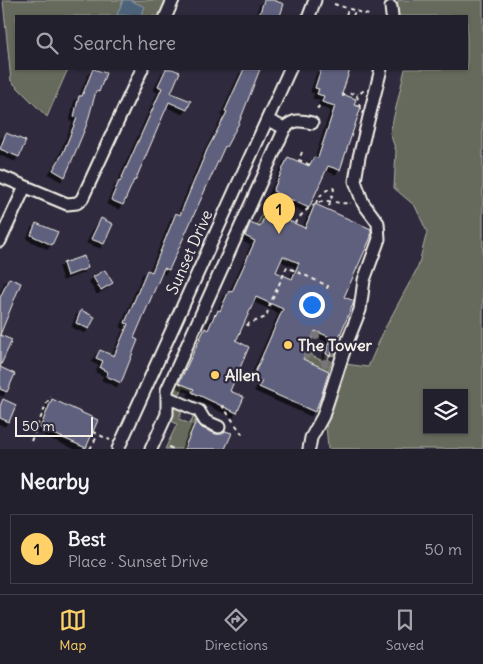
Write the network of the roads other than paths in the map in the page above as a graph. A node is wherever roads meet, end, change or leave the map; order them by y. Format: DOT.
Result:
graph roads {
  1 [pos="173,0"];
  2 [pos="315,0"];
  3 [pos="166,15"];
  4 [pos="309,15"];
  5 [pos="142,70"];
  6 [pos="290,70"];
  7 [pos="381,70"];
  8 [pos="267,120"];
  9 [pos="312,123"];
  10 [pos="285,128"];
  11 [pos="0,176"];
  12 [pos="24,187"];
  13 [pos="0,241"];
  14 [pos="194,282"];
  15 [pos="212,290"];
  16 [pos="149,382"];
  17 [pos="167,393"];
  18 [pos="219,427"];
  19 [pos="118,449"];
  20 [pos="151,449"];
  21 [pos="308,449"];
  1 -- 3 [label="street"];
  2 -- 4 [label="street"];
  5 -- 12 [label="street"];
  6 -- 8 [label="street, Sunset Drive"];
  7 -- 21 [label="street"];
  8 -- 10 [label="street"];
  8 -- 14 [label="street, Sunset Drive"];
  9 -- 10 [label="street"];
  10 -- 15 [label="street"];
  11 -- 12 [label="street"];
  12 -- 13 [label="street"];
  14 -- 15 [label="street"];
  14 -- 16 [label="street, Sunset Drive"];
  15 -- 17 [label="street"];
  16 -- 17 [label="street"];
  16 -- 19 [label="street, Sunset Drive"];
  17 -- 18 [label="street"];
  17 -- 20 [label="street"];
}
